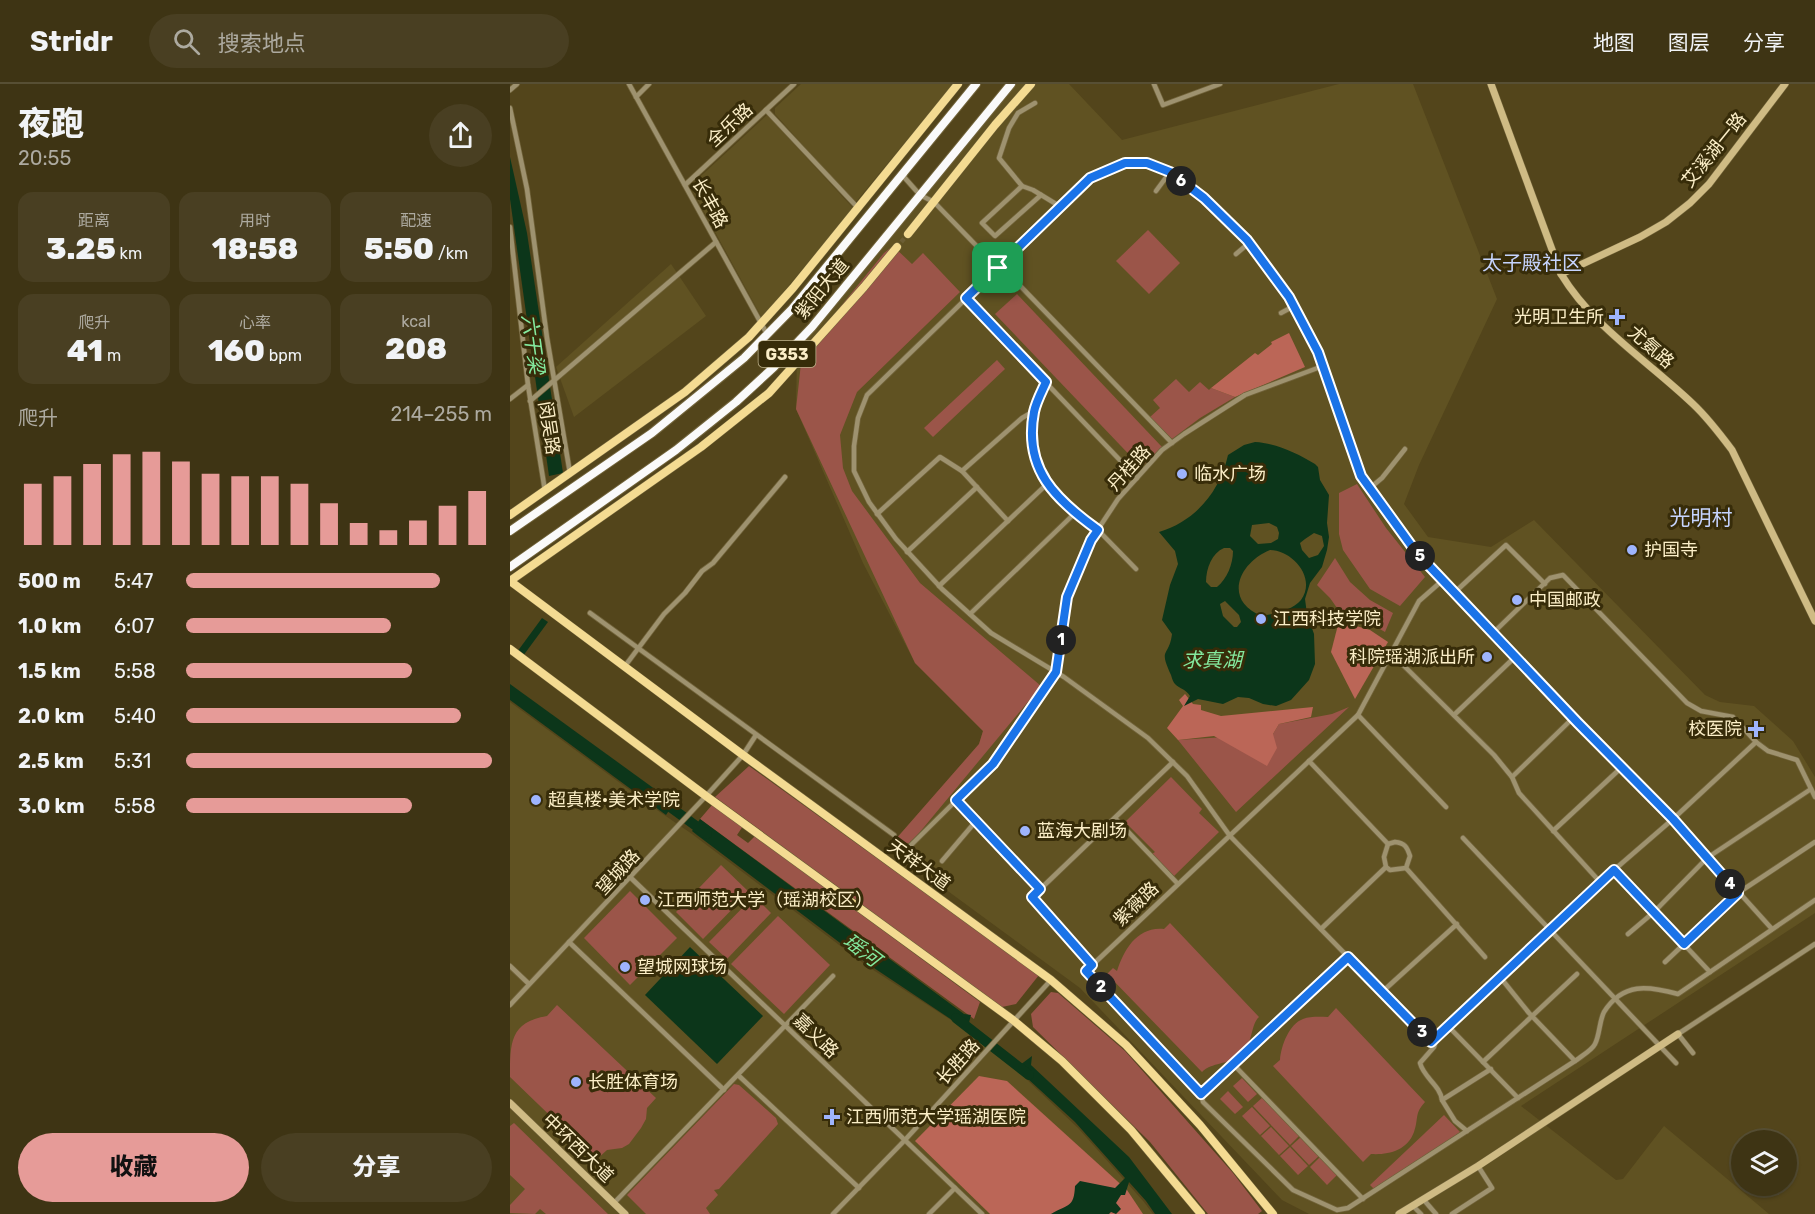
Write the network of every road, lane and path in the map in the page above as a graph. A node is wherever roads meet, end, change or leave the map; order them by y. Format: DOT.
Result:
graph roads {
  1 [pos="517,84"];
  2 [pos="629,84"];
  3 [pos="649,84"];
  4 [pos="794,84"];
  5 [pos="958,84"];
  6 [pos="1011,84"];
  7 [pos="1031,84"];
  8 [pos="1154,84"];
  9 [pos="1220,84"];
  10 [pos="1491,84"];
  11 [pos="1785,84"];
  12 [pos="973,85"];
  13 [pos="510,90"];
  14 [pos="636,97"];
  15 [pos="1035,103"];
  16 [pos="510,108"];
  17 [pos="766,110"];
  18 [pos="907,168"];
  19 [pos="1170,172"];
  20 [pos="685,185"];
  21 [pos="1022,186"];
  22 [pos="1156,191"];
  23 [pos="920,195"];
  24 [pos="1041,195"];
  25 [pos="934,202"];
  26 [pos="1060,207"];
  27 [pos="858,208"];
  28 [pos="510,227"];
  29 [pos="908,234"];
  30 [pos="716,242"];
  31 [pos="1249,243"];
  32 [pos="897,247"];
  33 [pos="1236,254"];
  34 [pos="999,267"];
  35 [pos="1561,274"];
  36 [pos="966,298"];
  37 [pos="1294,306"];
  38 [pos="1281,313"];
  39 [pos="761,324"];
  40 [pos="767,334"];
  41 [pos="1323,366"];
  42 [pos="554,381"];
  43 [pos="1046,382"];
  44 [pos="528,385"];
  45 [pos="510,399"];
  46 [pos="531,401"];
  47 [pos="1034,411"];
  48 [pos="1172,443"];
  49 [pos="1406,449"];
  50 [pos="962,471"];
  51 [pos="570,473"];
  52 [pos="785,477"];
  53 [pos="1137,478"];
  54 [pos="1047,484"];
  55 [pos="977,487"];
  56 [pos="1370,488"];
  57 [pos="545,491"];
  58 [pos="510,514"];
  59 [pos="878,514"];
  60 [pos="1074,514"];
  61 [pos="1008,521"];
  62 [pos="1098,530"];
  63 [pos="510,531"];
  64 [pos="907,552"];
  65 [pos="510,567"];
  66 [pos="1136,569"];
  67 [pos="1443,580"];
  68 [pos="510,581"];
  69 [pos="1545,584"];
  70 [pos="939,586"];
  71 [pos="1455,592"];
  72 [pos="590,613"];
  73 [pos="969,614"];
  74 [pos="1815,621"];
  75 [pos="1493,633"];
  76 [pos="510,649"];
  77 [pos="638,649"];
  78 [pos="1391,653"];
  79 [pos="1515,657"];
  80 [pos="625,666"];
  81 [pos="1056,672"];
  82 [pos="1358,716"];
  83 [pos="1454,716"];
  84 [pos="1573,718"];
  85 [pos="756,735"];
  86 [pos="1756,742"];
  87 [pos="743,755"];
  88 [pos="1309,761"];
  89 [pos="1173,762"];
  90 [pos="1622,767"];
  91 [pos="1512,777"];
  92 [pos="1811,789"];
  93 [pos="1815,797"];
  94 [pos="703,798"];
  95 [pos="956,800"];
  96 [pos="1446,807"];
  97 [pos="1114,818"];
  98 [pos="1673,819"];
  99 [pos="976,821"];
  100 [pos="1553,831"];
  101 [pos="1230,834"];
  102 [pos="894,835"];
  103 [pos="1463,838"];
  104 [pos="1815,842"];
  105 [pos="1388,844"];
  106 [pos="907,849"];
  107 [pos="1707,858"];
  108 [pos="942,861"];
  109 [pos="1386,867"];
  110 [pos="1406,868"];
  111 [pos="1614,870"];
  112 [pos="631,878"];
  113 [pos="1601,883"];
  114 [pos="1178,884"];
  115 [pos="1040,889"];
  116 [pos="1738,893"];
  117 [pos="1815,900"];
  118 [pos="1654,912"];
  119 [pos="1457,924"];
  120 [pos="1321,929"];
  121 [pos="1772,929"];
  122 [pos="1550,931"];
  123 [pos="1628,934"];
  124 [pos="569,942"];
  125 [pos="1684,944"];
  126 [pos="1815,944"];
  127 [pos="1348,957"];
  128 [pos="1485,957"];
  129 [pos="1665,962"];
  130 [pos="1092,965"];
  131 [pos="510,966"];
  132 [pos="1710,972"];
  133 [pos="1577,974"];
  134 [pos="833,976"];
  135 [pos="1500,977"];
  136 [pos="1051,980"];
  137 [pos="529,984"];
  138 [pos="1382,992"];
  139 [pos="1616,999"];
  140 [pos="510,1005"];
  141 [pos="1532,1016"];
  142 [pos="1013,1020"];
  143 [pos="785,1026"];
  144 [pos="1448,1026"];
  145 [pos="1678,1034"];
  146 [pos="1438,1036"];
  147 [pos="1659,1045"];
  148 [pos="1693,1053"];
  149 [pos="1575,1061"];
  150 [pos="1484,1062"];
  151 [pos="1233,1064"];
  152 [pos="1676,1064"];
  153 [pos="1491,1069"];
  154 [pos="738,1075"];
  155 [pos="724,1090"];
  156 [pos="1201,1094"];
  157 [pos="1518,1098"];
  158 [pos="1442,1100"];
  159 [pos="512,1108"];
  160 [pos="1467,1131"];
  161 [pos="905,1140"];
  162 [pos="1478,1166"];
  163 [pos="859,1188"];
  164 [pos="955,1188"];
  165 [pos="1363,1198"];
  166 [pos="1423,1199"];
  167 [pos="614,1203"];
  168 [pos="1413,1206"];
  169 [pos="626,1214"];
  170 [pos="833,1214"];
  171 [pos="929,1214"];
  172 [pos="982,1214"];
  173 [pos="1201,1214"];
  174 [pos="1273,1214"];
  175 [pos="1399,1214"];
  176 [pos="1421,1214"];
  177 [pos="1436,1214"];
  178 [pos="1452,1214"];
  1 -- 13 [label="street"];
  2 -- 14 [label="street, 长丰路"];
  3 -- 14 [label="street"];
  4 -- 17 [label="street, 全乐路"];
  5 -- 27 [label="main road"];
  6 -- 23 [label="highway, 紫阳大道 / G353"];
  7 -- 25 [label="main road"];
  8 -- 9 [label="street"];
  10 -- 35 [label="street, 尤氨路"];
  11 -- 35 [label="street, 艾溪湖一路"];
  12 -- 18 [label="highway, 紫阳大道 / G353"];
  14 -- 20 [label="street, 长丰路"];
  15 -- 21 [label="street"];
  16 -- 42 [label="street"];
  17 -- 20 [label="street, 全乐路"];
  17 -- 27 [label="street"];
  18 -- 23 [label="street"];
  18 -- 40 [label="highway, 紫阳大道 / G353"];
  19 -- 22 [label="street"];
  19 -- 26 [label="street"];
  19 -- 31 [label="street"];
  20 -- 30 [label="street, 长丰路"];
  21 -- 24 [label="street"];
  21 -- 24 [label="street"];
  23 -- 25 [label="street"];
  23 -- 65 [label="highway, 紫阳大道 / G353"];
  24 -- 26 [label="street"];
  25 -- 29 [label="main road"];
  25 -- 34 [label="street"];
  26 -- 34 [label="street"];
  27 -- 39 [label="main road"];
  28 -- 44 [label="street, 闵吴路"];
  30 -- 39 [label="street, 长丰路"];
  30 -- 42 [label="street"];
  31 -- 33 [label="street"];
  31 -- 37 [label="street"];
  32 -- 68 [label="main road"];
  34 -- 36 [label="street"];
  34 -- 48 [label="street"];
  35 -- 74 [label="street, 尤氨路"];
  36 -- 43 [label="street"];
  36 -- 59 [label="street"];
  37 -- 38 [label="street"];
  37 -- 41 [label="street"];
  39 -- 40 [label="street, 长丰路"];
  39 -- 51 [label="main road"];
  40 -- 63 [label="highway, 紫阳大道 / G353"];
  41 -- 48 [label="street, 丹桂路"];
  41 -- 56 [label="street"];
  42 -- 46 [label="street"];
  42 -- 51 [label="street"];
  43 -- 47 [label="street"];
  43 -- 53 [label="street"];
  44 -- 45 [label="street"];
  44 -- 46 [label="street, 闵吴路"];
  46 -- 57 [label="street, 闵吴路"];
  47 -- 50 [label="street"];
  47 -- 54 [label="street"];
  48 -- 53 [label="street, 丹桂路"];
  49 -- 56 [label="street"];
  50 -- 55 [label="street"];
  50 -- 59 [label="street"];
  51 -- 57 [label="main road"];
  52 -- 77 [label="street"];
  53 -- 62 [label="street, 丹桂路"];
  54 -- 60 [label="street"];
  54 -- 61 [label="street"];
  55 -- 61 [label="street"];
  55 -- 64 [label="street"];
  56 -- 67 [label="street"];
  57 -- 58 [label="main road"];
  59 -- 64 [label="street"];
  60 -- 62 [label="street"];
  60 -- 73 [label="street"];
  61 -- 70 [label="street"];
  62 -- 66 [label="street"];
  62 -- 81 [label="street, 丹桂路"];
  64 -- 70 [label="street"];
  67 -- 71 [label="street"];
  67 -- 78 [label="street, 紫薇路"];
  68 -- 80 [label="main road, 天祥大道"];
  69 -- 71 [label="street"];
  69 -- 75 [label="street"];
  69 -- 86 [label="street"];
  70 -- 73 [label="street"];
  71 -- 75 [label="street"];
  72 -- 77 [label="street"];
  73 -- 81 [label="street"];
  75 -- 79 [label="street"];
  76 -- 94 [label="main road"];
  77 -- 80 [label="street"];
  77 -- 85 [label="street"];
  78 -- 82 [label="street, 紫薇路"];
  78 -- 83 [label="street"];
  79 -- 83 [label="street"];
  79 -- 84 [label="street"];
  80 -- 87 [label="main road, 天祥大道"];
  81 -- 89 [label="street"];
  81 -- 95 [label="street"];
  82 -- 88 [label="street, 紫薇路"];
  82 -- 96 [label="street"];
  83 -- 91 [label="street"];
  84 -- 90 [label="street"];
  84 -- 91 [label="street"];
  85 -- 87 [label="street, 望城路"];
  85 -- 102 [label="street"];
  86 -- 92 [label="street"];
  86 -- 98 [label="street"];
  87 -- 94 [label="street, 望城路"];
  87 -- 136 [label="main road, 天祥大道"];
  88 -- 101 [label="street, 紫薇路"];
  88 -- 105 [label="street"];
  89 -- 97 [label="street"];
  89 -- 101 [label="street"];
  90 -- 98 [label="street"];
  90 -- 100 [label="street"];
  91 -- 100 [label="street"];
  92 -- 93 [label="street"];
  92 -- 107 [label="street"];
  94 -- 112 [label="street, 望城路"];
  94 -- 142 [label="main road"];
  95 -- 99 [label="street"];
  95 -- 106 [label="street"];
  97 -- 114 [label="street"];
  97 -- 115 [label="street"];
  98 -- 107 [label="street"];
  98 -- 111 [label="street"];
  99 -- 108 [label="street"];
  99 -- 115 [label="street"];
  100 -- 113 [label="street"];
  101 -- 114 [label="street, 紫薇路"];
  101 -- 120 [label="street"];
  103 -- 122 [label="street"];
  104 -- 116 [label="street"];
  105 -- 109 [label="street"];
  105 -- 110 [label="street"];
  107 -- 116 [label="street"];
  107 -- 118 [label="street"];
  109 -- 110 [label="street"];
  109 -- 120 [label="street"];
  110 -- 119 [label="street"];
  111 -- 113 [label="street"];
  111 -- 118 [label="street"];
  112 -- 124 [label="street, 望城路"];
  112 -- 143 [label="street, 嘉义路"];
  113 -- 122 [label="street"];
  114 -- 130 [label="street, 紫薇路"];
  115 -- 130 [label="street"];
  116 -- 121 [label="street"];
  116 -- 125 [label="street"];
  117 -- 121 [label="street"];
  118 -- 123 [label="street"];
  118 -- 125 [label="street"];
  119 -- 128 [label="street"];
  119 -- 138 [label="street"];
  120 -- 127 [label="street"];
  121 -- 132 [label="street"];
  122 -- 135 [label="street"];
  122 -- 139 [label="street"];
  124 -- 137 [label="street, 望城路"];
  124 -- 155 [label="street"];
  125 -- 129 [label="street"];
  125 -- 132 [label="street"];
  126 -- 145 [label="street"];
  127 -- 138 [label="street"];
  127 -- 151 [label="street"];
  130 -- 156 [label="street"];
  131 -- 137 [label="street"];
  132 -- 139 [label="street"];
  133 -- 141 [label="street"];
  134 -- 143 [label="street"];
  135 -- 141 [label="street"];
  135 -- 144 [label="street"];
  136 -- 142 [label="street, 长胜路"];
  136 -- 174 [label="main road, 天祥大道"];
  137 -- 140 [label="street, 望城路"];
  138 -- 146 [label="street"];
  139 -- 147 [label="street"];
  139 -- 149 [label="street"];
  141 -- 149 [label="street"];
  141 -- 150 [label="street"];
  142 -- 161 [label="street, 长胜路"];
  142 -- 173 [label="main road"];
  143 -- 154 [label="street"];
  143 -- 161 [label="street, 嘉义路"];
  144 -- 146 [label="street"];
  144 -- 150 [label="street"];
  145 -- 147 [label="street"];
  145 -- 148 [label="street"];
  146 -- 158 [label="street"];
  147 -- 152 [label="street"];
  147 -- 162 [label="street"];
  149 -- 157 [label="street"];
  150 -- 153 [label="street"];
  151 -- 156 [label="street"];
  151 -- 165 [label="street"];
  153 -- 157 [label="street"];
  153 -- 158 [label="street"];
  154 -- 155 [label="street"];
  154 -- 163 [label="street"];
  155 -- 167 [label="street"];
  156 -- 165 [label="street"];
  157 -- 160 [label="street"];
  158 -- 160 [label="street"];
  159 -- 167 [label="street, 中环西大道"];
  160 -- 165 [label="street"];
  161 -- 163 [label="street, 长胜路"];
  161 -- 164 [label="street, 嘉义路"];
  162 -- 166 [label="street"];
  162 -- 178 [label="street"];
  163 -- 170 [label="street, 长胜路"];
  164 -- 171 [label="street"];
  164 -- 172 [label="street, 嘉义路"];
  166 -- 168 [label="street"];
  166 -- 177 [label="street"];
  167 -- 169 [label="street, 中环西大道"];
  168 -- 175 [label="street"];
  168 -- 176 [label="street"];
}
